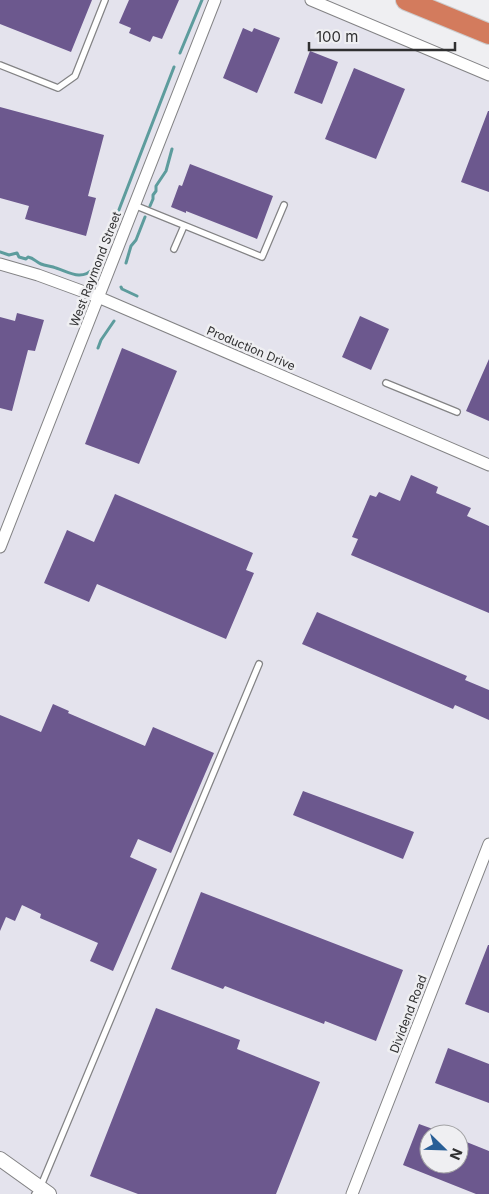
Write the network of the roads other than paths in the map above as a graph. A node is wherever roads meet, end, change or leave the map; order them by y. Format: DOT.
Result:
graph roads {
  1 [pos="105,0"];
  2 [pos="215,0"];
  3 [pos="311,0"];
  4 [pos="406,0"];
  5 [pos="489,34"];
  6 [pos="0,65"];
  7 [pos="489,75"];
  8 [pos="134,205"];
  9 [pos="284,205"];
  10 [pos="184,226"];
  11 [pos="174,249"];
  12 [pos="0,264"];
  13 [pos="98,297"];
  14 [pos="386,383"];
  15 [pos="456,412"];
  16 [pos="489,466"];
  17 [pos="0,547"];
  18 [pos="259,664"];
  19 [pos="489,844"];
  20 [pos="0,1160"];
  21 [pos="41,1192"];
  22 [pos="352,1194"];
  1 -- 6 [label="lane"];
  2 -- 8 [label="street, West Raymond Street"];
  3 -- 7 [label="street"];
  4 -- 5 [label="highway"];
  8 -- 10 [label="lane"];
  8 -- 13 [label="street, West Raymond Street"];
  9 -- 10 [label="lane"];
  10 -- 11 [label="lane"];
  12 -- 13 [label="street, Production Drive"];
  13 -- 16 [label="street, Production Drive"];
  13 -- 17 [label="street, West Raymond Street"];
  14 -- 15 [label="lane"];
  18 -- 21 [label="lane"];
  19 -- 22 [label="street, Dividend Road"];
  20 -- 21 [label="street"];
}
